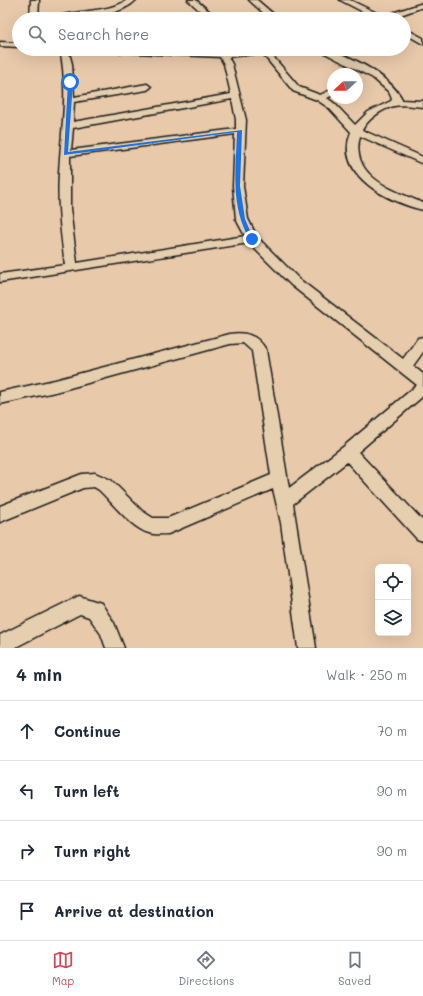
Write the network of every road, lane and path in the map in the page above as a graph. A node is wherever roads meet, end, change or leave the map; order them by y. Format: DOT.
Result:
graph roads {
  1 [pos="35,0"];
  2 [pos="132,0"];
  3 [pos="192,0"];
  4 [pos="254,0"];
  5 [pos="344,0"];
  6 [pos="423,5"];
  7 [pos="34,12"];
  8 [pos="97,12"];
  9 [pos="206,12"];
  10 [pos="267,12"];
  11 [pos="368,12"];
  12 [pos="402,12"];
  13 [pos="411,34"];
  14 [pos="423,42"];
  15 [pos="0,44"];
  16 [pos="12,45"];
  17 [pos="66,56"];
  18 [pos="224,56"];
  19 [pos="267,56"];
  20 [pos="334,56"];
  21 [pos="147,87"];
  22 [pos="327,95"];
  23 [pos="236,96"];
  24 [pos="320,98"];
  25 [pos="70,100"];
  26 [pos="394,103"];
  27 [pos="419,104"];
  28 [pos="423,114"];
  29 [pos="67,126"];
  30 [pos="240,131"];
  31 [pos="356,131"];
  32 [pos="65,154"];
  33 [pos="423,161"];
  34 [pos="423,207"];
  35 [pos="252,239"];
  36 [pos="72,268"];
  37 [pos="0,278"];
  38 [pos="423,342"];
  39 [pos="405,367"];
  40 [pos="423,382"];
  41 [pos="423,388"];
  42 [pos="0,398"];
  43 [pos="348,452"];
  44 [pos="279,479"];
  45 [pos="285,500"];
  46 [pos="0,514"];
  47 [pos="423,533"];
  48 [pos="0,645"];
  49 [pos="115,648"];
  50 [pos="306,648"];
  1 -- 7 [label="street"];
  2 -- 8 [label="street"];
  3 -- 9 [label="street"];
  4 -- 10 [label="street"];
  5 -- 11 [label="street"];
  6 -- 12 [label="street"];
  13 -- 14 [label="street"];
  15 -- 16 [label="street"];
  17 -- 25 [label="street"];
  18 -- 23 [label="street"];
  19 -- 24 [label="street"];
  20 -- 26 [label="street"];
  21 -- 25 [label="street"];
  22 -- 24 [label="street"];
  23 -- 29 [label="street"];
  23 -- 30 [label="street"];
  24 -- 31 [label="street"];
  25 -- 29 [label="street"];
  26 -- 27 [label="street"];
  26 -- 31 [label="street"];
  27 -- 28 [label="street"];
  29 -- 32 [label="street"];
  30 -- 32 [label="street"];
  30 -- 35 [label="street"];
  31 -- 33 [label="street"];
  31 -- 34 [label="street"];
  32 -- 36 [label="street"];
  35 -- 36 [label="street"];
  35 -- 39 [label="street"];
  36 -- 37 [label="street"];
  38 -- 39 [label="street"];
  39 -- 40 [label="street"];
  41 -- 43 [label="street"];
  42 -- 44 [label="street"];
  43 -- 45 [label="street"];
  43 -- 47 [label="street"];
  44 -- 45 [label="street"];
  44 -- 46 [label="street"];
  45 -- 50 [label="street"];
  48 -- 49 [label="street"];
}
